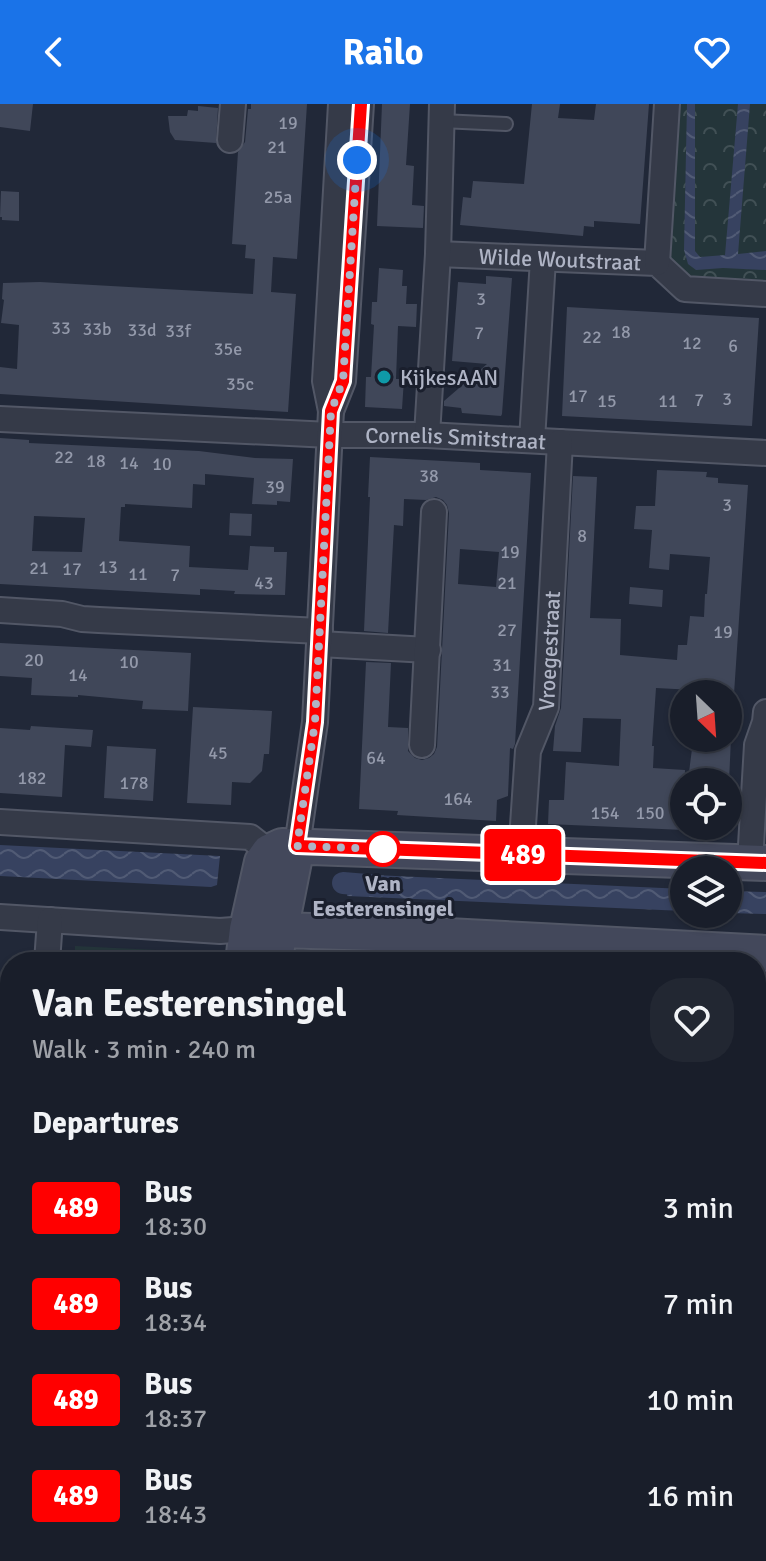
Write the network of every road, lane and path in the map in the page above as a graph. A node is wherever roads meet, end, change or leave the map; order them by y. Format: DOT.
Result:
graph roads {
  1 [pos="233,104"];
  2 [pos="341,104"];
  3 [pos="361,104"];
  4 [pos="667,104"];
  5 [pos="442,112"];
  6 [pos="506,124"];
  7 [pos="230,140"];
  8 [pos="438,254"];
  9 [pos="543,259"];
  10 [pos="657,263"];
  11 [pos="766,294"];
  12 [pos="331,411"];
  13 [pos="0,419"];
  14 [pos="330,435"];
  15 [pos="427,435"];
  16 [pos="532,440"];
  17 [pos="560,442"];
  18 [pos="766,453"];
  19 [pos="434,512"];
  20 [pos="0,610"];
  21 [pos="320,638"];
  22 [pos="428,650"];
  23 [pos="766,712"];
  24 [pos="422,745"];
  25 [pos="0,822"];
  26 [pos="283,849"];
  27 [pos="521,855"];
  28 [pos="758,863"];
  29 [pos="0,917"];
  30 [pos="50,920"];
  31 [pos="245,945"];
  32 [pos="278,946"];
  33 [pos="474,950"];
  34 [pos="48,952"];
  35 [pos="553,952"];
  1 -- 7 [label="street"];
  2 -- 12 [label="street"];
  3 -- 12 [label="street"];
  4 -- 10 [label="street"];
  5 -- 6 [label="lane"];
  5 -- 8 [label="street"];
  8 -- 9 [label="street, Wilde Woutstraat"];
  8 -- 15 [label="street"];
  9 -- 10 [label="street, Wilde Woutstraat"];
  9 -- 16 [label="street"];
  10 -- 11 [label="street, Wilde Woutstraat"];
  12 -- 14 [label="street"];
  13 -- 14 [label="street, Cornelis Smitstraat"];
  14 -- 15 [label="street, Cornelis Smitstraat"];
  14 -- 21 [label="street"];
  15 -- 16 [label="street, Cornelis Smitstraat"];
  16 -- 17 [label="street, Cornelis Smitstraat"];
  17 -- 18 [label="street, Cornelis Smitstraat"];
  17 -- 27 [label="street, Vroegestraat"];
  19 -- 22 [label="street"];
  20 -- 21 [label="street"];
  21 -- 22 [label="street"];
  21 -- 26 [label="street"];
  22 -- 24 [label="street"];
  23 -- 28 [label="street"];
  25 -- 26 [label="street"];
  26 -- 27 [label="street"];
  26 -- 31 [label="street"];
  26 -- 32 [label="street"];
  27 -- 28 [label="street"];
  29 -- 30 [label="street"];
  30 -- 31 [label="street"];
  30 -- 34 [label="street"];
  31 -- 32 [label="street"];
  32 -- 33 [label="street"];
  33 -- 35 [label="street"];
}
